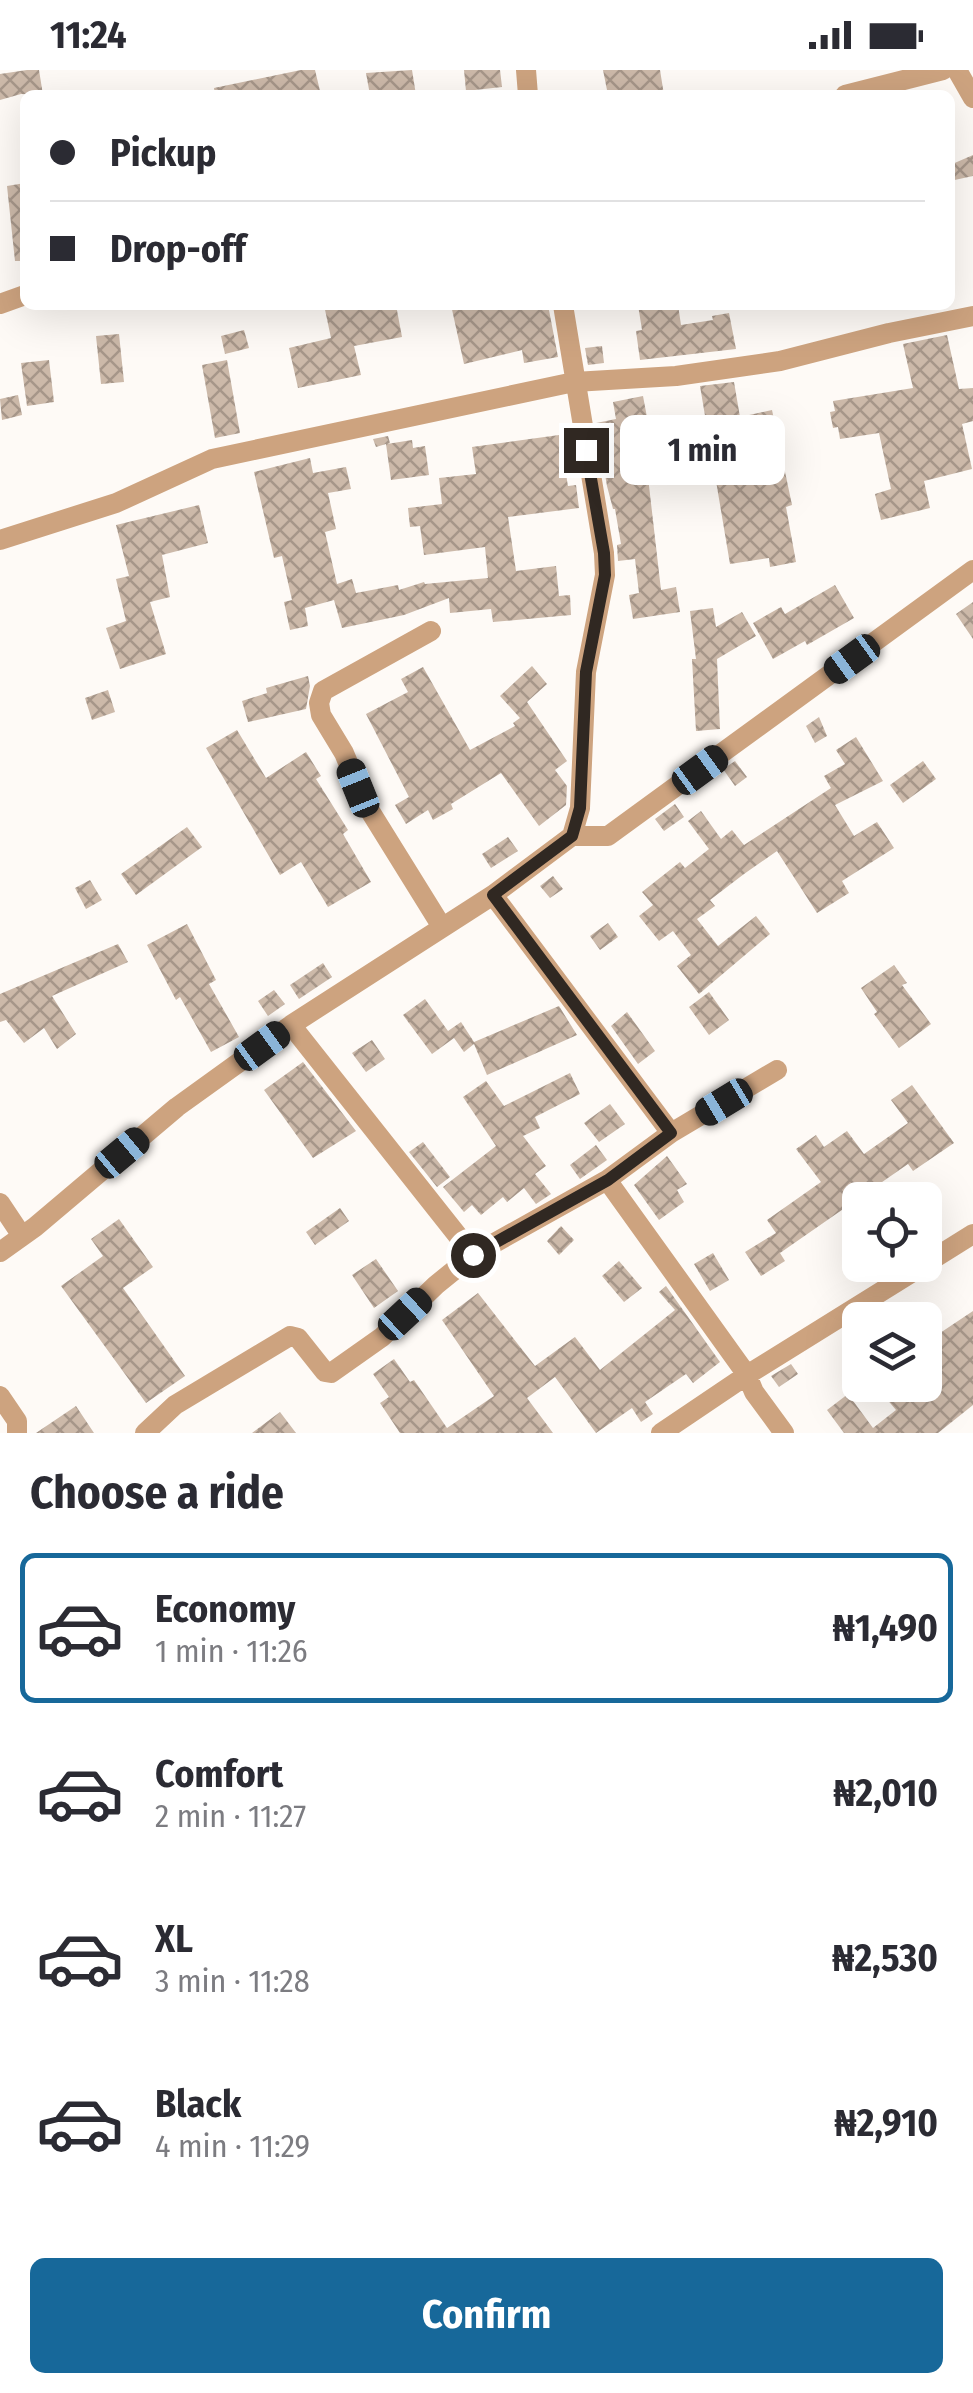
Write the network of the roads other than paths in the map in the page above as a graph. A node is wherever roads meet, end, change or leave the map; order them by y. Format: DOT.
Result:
graph roads {
  1 [pos="943,70"];
  2 [pos="956,70"];
  3 [pos="865,90"];
  4 [pos="973,98"];
  5 [pos="564,310"];
  6 [pos="973,316"];
  7 [pos="574,382"];
  8 [pos="0,540"];
  9 [pos="973,570"];
  10 [pos="430,631"];
  11 [pos="580,808"];
  12 [pos="572,836"];
  13 [pos="608,836"];
  14 [pos="493,895"];
  15 [pos="442,927"];
  16 [pos="291,1025"];
  17 [pos="777,1070"];
  18 [pos="671,1133"];
  19 [pos="608,1180"];
  20 [pos="0,1203"];
  21 [pos="973,1234"];
  22 [pos="22,1236"];
  23 [pos="0,1252"];
  24 [pos="942,1254"];
  25 [pos="473,1255"];
  26 [pos="896,1282"];
  27 [pos="747,1374"];
  28 [pos="0,1396"];
  29 [pos="17,1433"];
  30 [pos="145,1433"];
  31 [pos="662,1433"];
  32 [pos="784,1433"];
  1 -- 3 [label="street"];
  2 -- 4 [label="street"];
  5 -- 7 [label="street"];
  6 -- 7 [label="street"];
  7 -- 8 [label="street"];
  7 -- 11 [label="street"];
  9 -- 13 [label="street"];
  10 -- 15 [label="street"];
  11 -- 12 [label="street"];
  11 -- 13 [label="street"];
  12 -- 13 [label="street"];
  12 -- 14 [label="street"];
  14 -- 15 [label="street"];
  14 -- 18 [label="street"];
  15 -- 16 [label="street"];
  16 -- 22 [label="street"];
  16 -- 25 [label="street"];
  17 -- 18 [label="street"];
  18 -- 19 [label="street"];
  19 -- 25 [label="street"];
  19 -- 27 [label="street"];
  20 -- 22 [label="street"];
  21 -- 24 [label="street"];
  22 -- 23 [label="street"];
  25 -- 30 [label="street"];
  26 -- 27 [label="street"];
  27 -- 31 [label="street"];
  27 -- 32 [label="street"];
  28 -- 29 [label="street"];
}
